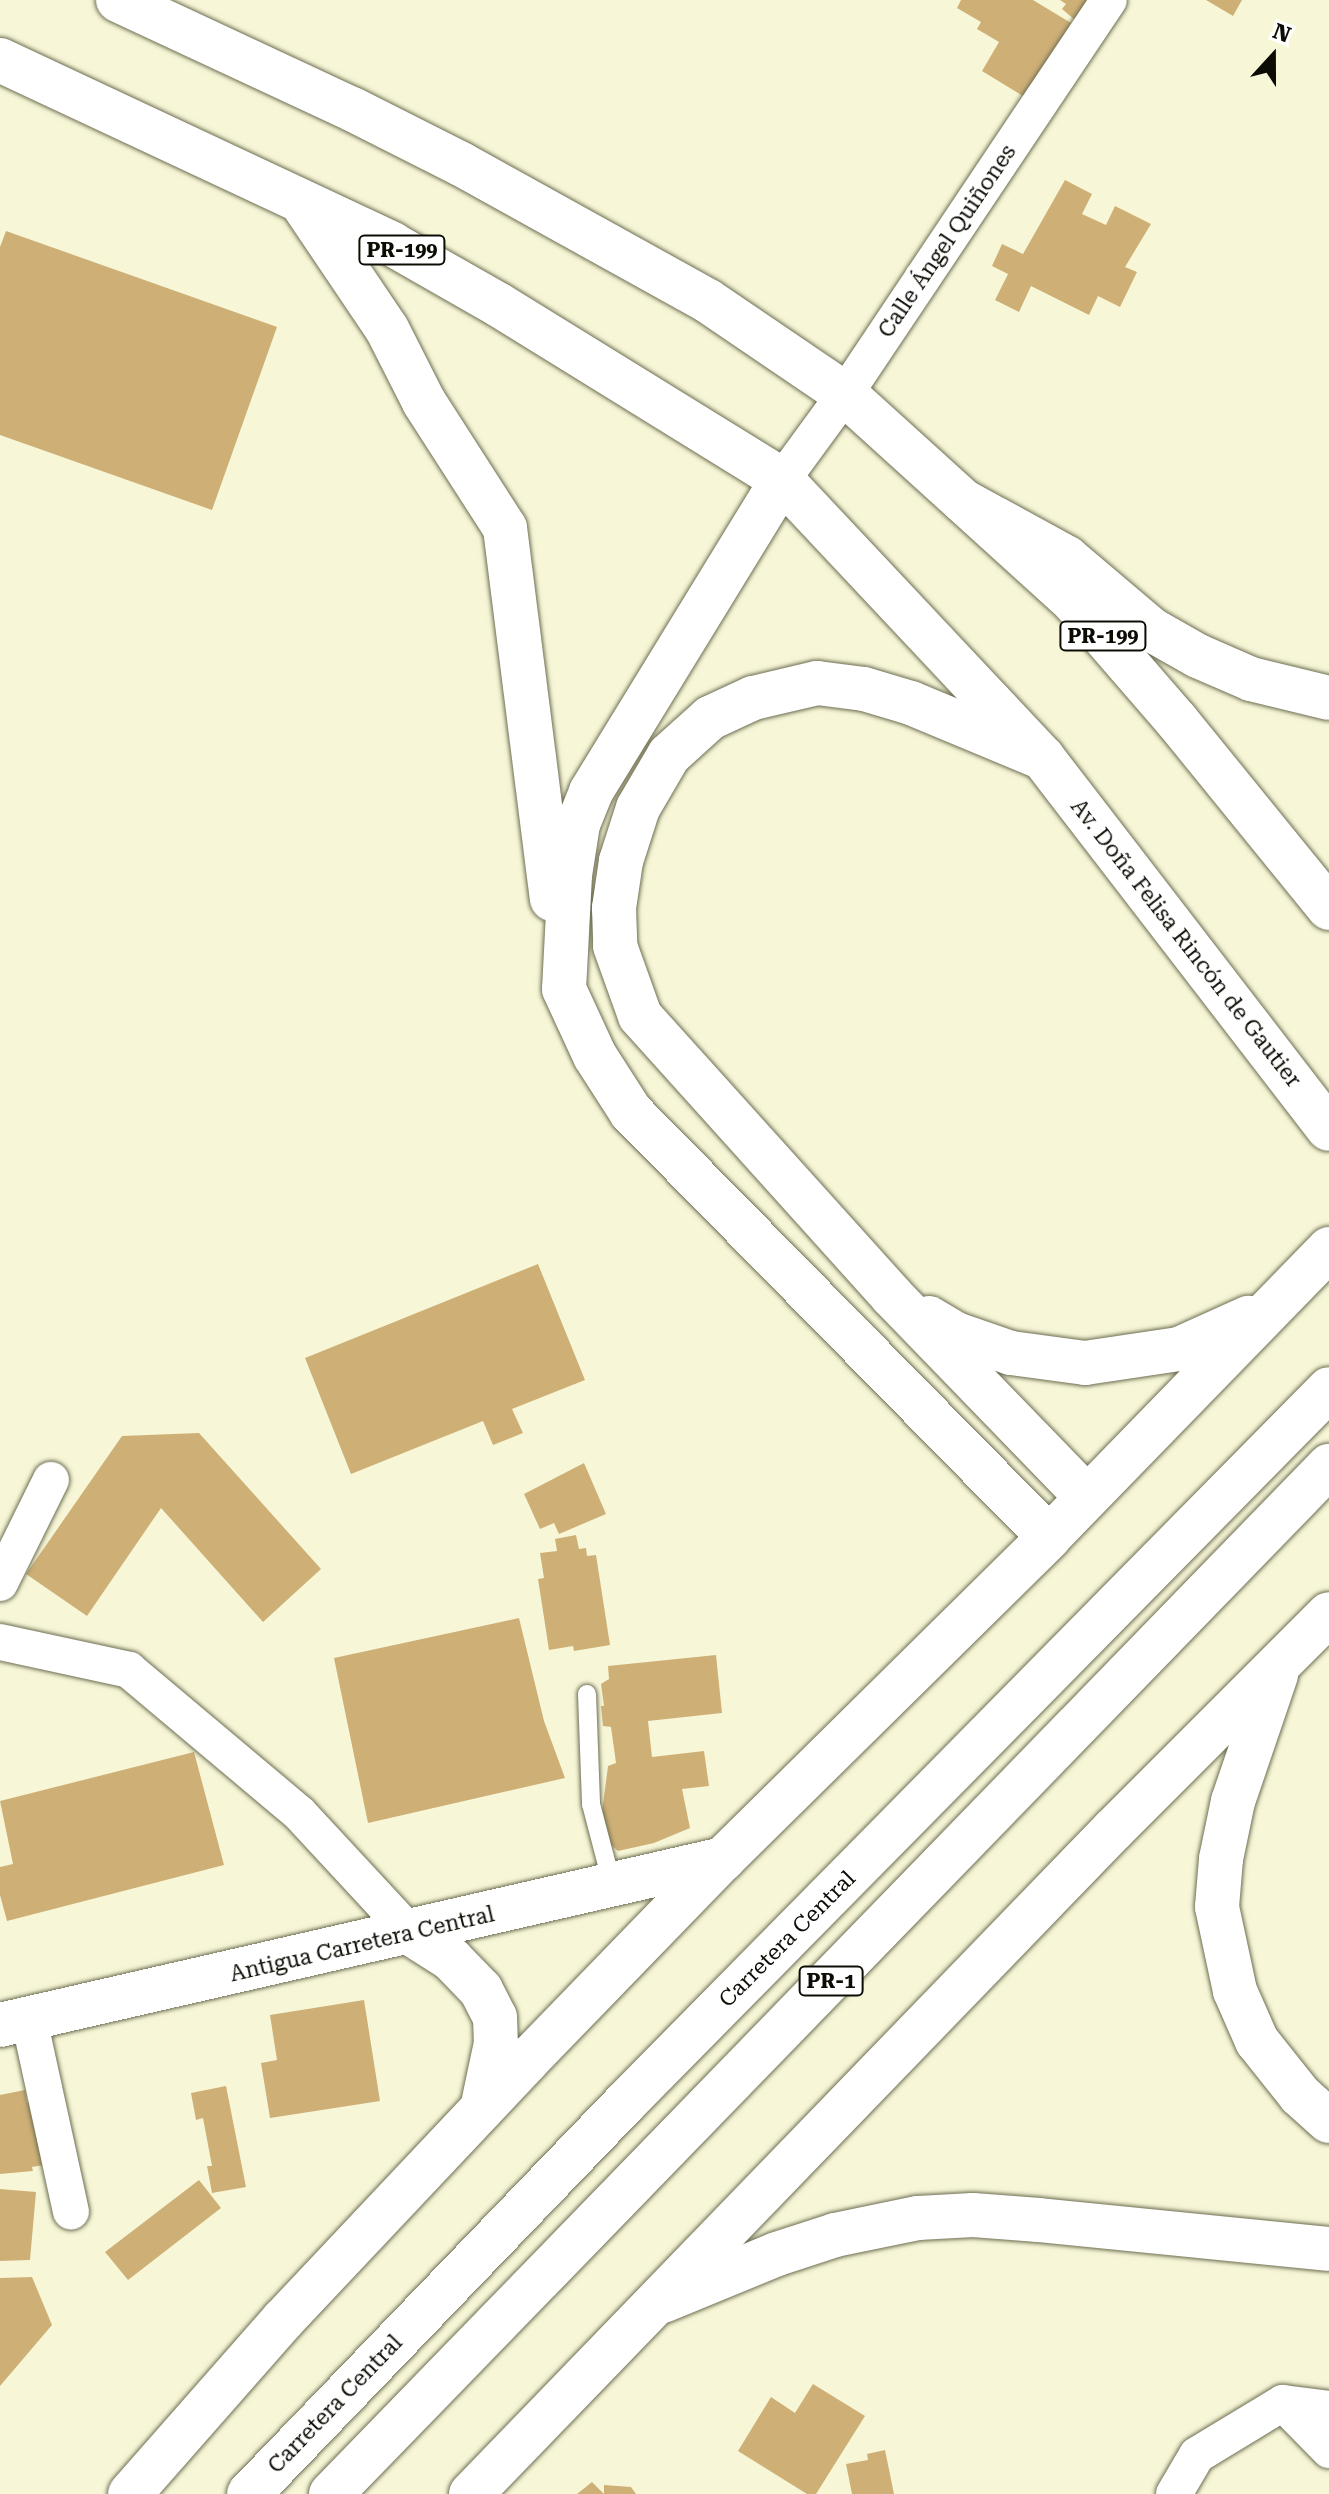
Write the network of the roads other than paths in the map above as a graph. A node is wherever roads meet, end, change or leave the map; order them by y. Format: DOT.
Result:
graph roads {
  1 [pos="118,0"];
  2 [pos="1109,0"];
  3 [pos="0,60"];
  4 [pos="304,206"];
  5 [pos="845,394"];
  6 [pos="782,480"];
  7 [pos="963,501"];
  8 [pos="1329,698"];
  9 [pos="1043,758"];
  10 [pos="1329,908"];
  11 [pos="564,989"];
  12 [pos="1317,1114"];
  13 [pos="1329,1249"];
  14 [pos="891,1295"];
  15 [pos="1269,1309"];
  16 [pos="1329,1389"];
  17 [pos="1329,1466"];
  18 [pos="51,1480"];
  19 [pos="1086,1496"];
  20 [pos="1049,1537"];
  21 [pos="0,1583"];
  22 [pos="1329,1614"];
  23 [pos="0,1642"];
  24 [pos="1281,1662"];
  25 [pos="587,1694"];
  26 [pos="723,1859"];
  27 [pos="613,1886"];
  28 [pos="410,1933"];
  29 [pos="14,2022"];
  30 [pos="482,2109"];
  31 [pos="1329,2121"];
  32 [pos="71,2211"];
  33 [pos="1329,2249"];
  34 [pos="650,2306"];
  35 [pos="1283,2403"];
  36 [pos="1329,2409"];
  37 [pos="1329,2450"];
  38 [pos="130,2494"];
  39 [pos="249,2494"];
  40 [pos="331,2494"];
  41 [pos="471,2494"];
  42 [pos="1174,2494"];
  1 -- 5 [label="main road, PR-199"];
  2 -- 5 [label="street, Calle Ángel Quiñones"];
  3 -- 4 [label="main road, PR-199"];
  4 -- 6 [label="main road, PR-199"];
  4 -- 11 [label="main road"];
  5 -- 6 [label="street, Calle Ángel Quiñones"];
  5 -- 7 [label="main road, PR-199"];
  6 -- 9 [label="main road, PR-199"];
  6 -- 11 [label="main road"];
  7 -- 8 [label="main road"];
  7 -- 10 [label="main road, PR-199"];
  9 -- 12 [label="main road, Av. Doña Felisa Rincón de Gautier / PR-199"];
  9 -- 14 [label="main road"];
  11 -- 20 [label="main road"];
  13 -- 15 [label="main road"];
  14 -- 15 [label="main road"];
  14 -- 19 [label="main road"];
  15 -- 19 [label="main road"];
  16 -- 39 [label="main road, Carretera Central / PR-1"];
  17 -- 40 [label="main road, PR-1"];
  18 -- 21 [label="street"];
  19 -- 20 [label="main road"];
  20 -- 26 [label="main road"];
  22 -- 24 [label="main road"];
  23 -- 28 [label="street"];
  24 -- 31 [label="main road"];
  24 -- 34 [label="main road"];
  25 -- 27 [label="lane"];
  26 -- 27 [label="main road, Antigua Carretera Central"];
  26 -- 30 [label="main road"];
  27 -- 28 [label="main road, Antigua Carretera Central"];
  28 -- 29 [label="main road, Antigua Carretera Central"];
  28 -- 30 [label="main road"];
  29 -- 32 [label="street"];
  30 -- 38 [label="main road"];
  33 -- 34 [label="main road"];
  34 -- 41 [label="main road"];
  35 -- 36 [label="street"];
  35 -- 37 [label="street"];
  35 -- 42 [label="street"];
}
